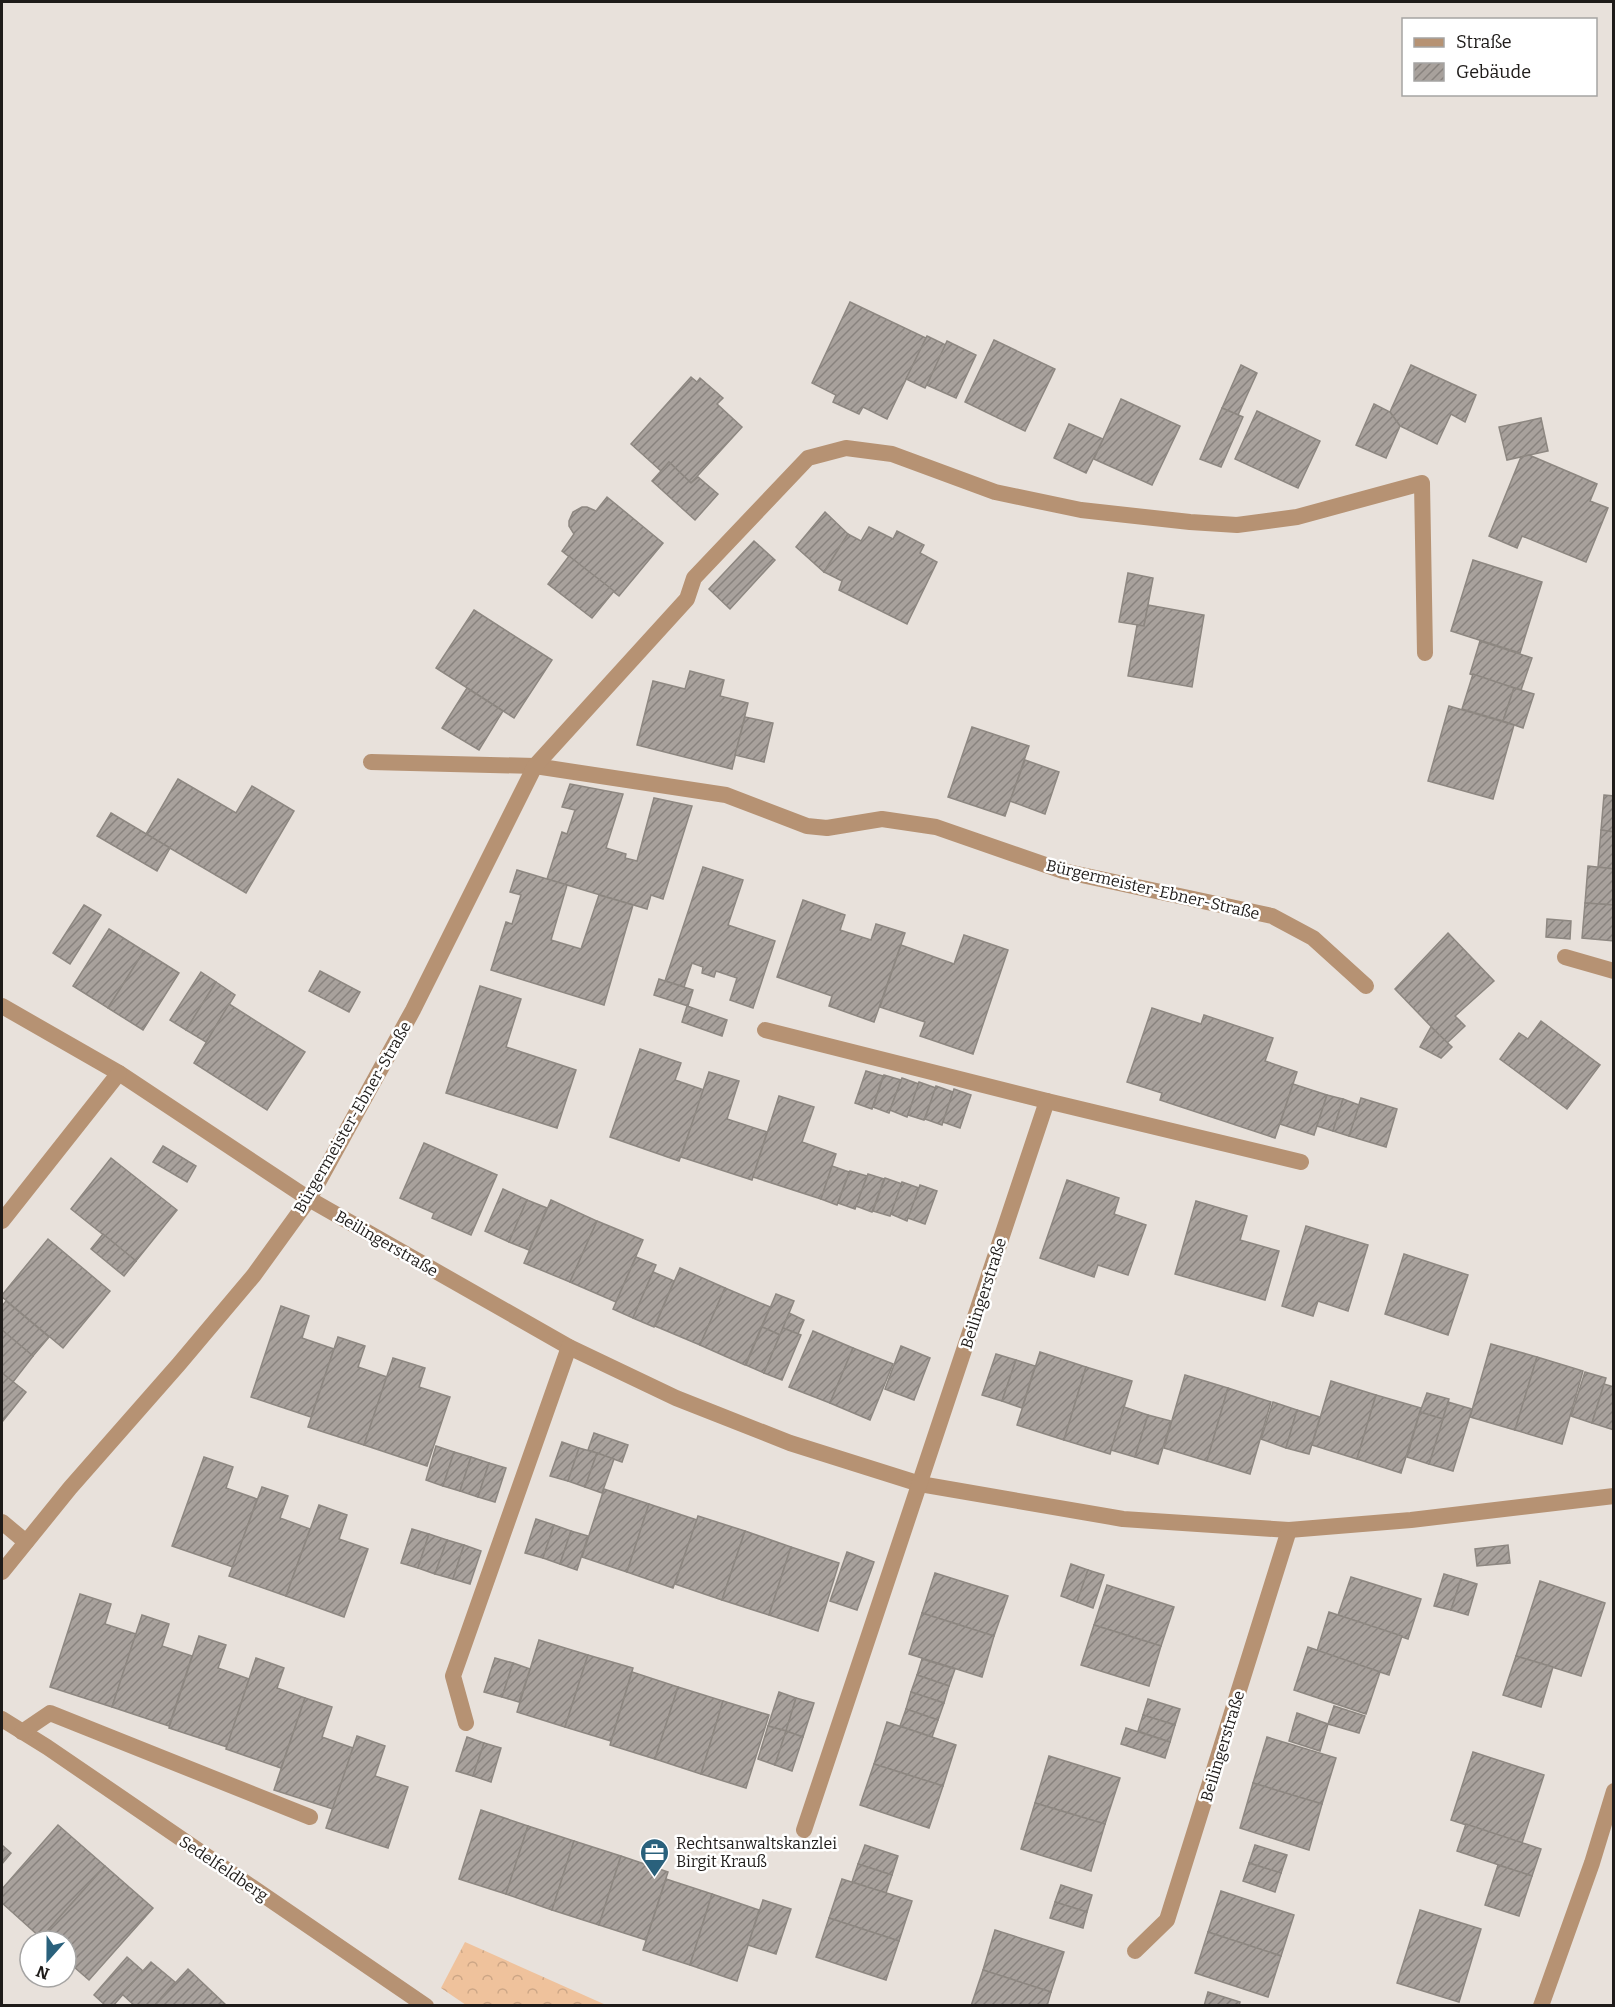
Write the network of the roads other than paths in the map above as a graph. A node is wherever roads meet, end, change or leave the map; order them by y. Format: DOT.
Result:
graph roads {
  1 [pos="1425,652"];
  2 [pos="371,762"];
  3 [pos="535,766"];
  4 [pos="1565,957"];
  5 [pos="1614,971"];
  6 [pos="1366,986"];
  7 [pos="2,1006"];
  8 [pos="765,1030"];
  9 [pos="119,1072"];
  10 [pos="1047,1101"];
  11 [pos="1301,1162"];
  12 [pos="309,1199"];
  13 [pos="2,1221"];
  14 [pos="569,1347"];
  15 [pos="920,1484"];
  16 [pos="1614,1497"];
  17 [pos="2,1522"];
  18 [pos="1289,1530"];
  19 [pos="27,1542"];
  20 [pos="2,1572"];
  21 [pos="2,1719"];
  22 [pos="466,1723"];
  23 [pos="22,1731"];
  24 [pos="1614,1791"];
  25 [pos="310,1817"];
  26 [pos="804,1830"];
  27 [pos="1134,1951"];
  28 [pos="426,2006"];
  29 [pos="1541,2006"];
  1 -- 3 [label="street, Bürgermeister-Ebner-Straße"];
  2 -- 3 [label="street, Bürgermeister-Ebner-Straße"];
  3 -- 6 [label="street, Bürgermeister-Ebner-Straße"];
  3 -- 12 [label="street, Bürgermeister-Ebner-Straße"];
  4 -- 5 [label="street"];
  7 -- 9 [label="street, Beilingerstraße"];
  8 -- 10 [label="street"];
  9 -- 12 [label="street, Beilingerstraße"];
  9 -- 13 [label="street"];
  10 -- 11 [label="street"];
  10 -- 15 [label="street, Beilingerstraße"];
  12 -- 14 [label="street, Beilingerstraße"];
  12 -- 19 [label="street, Bürgermeister-Ebner-Straße"];
  14 -- 15 [label="street, Beilingerstraße"];
  14 -- 22 [label="street"];
  15 -- 18 [label="street, Beilingerstraße"];
  15 -- 26 [label="street, Beilingerstraße"];
  16 -- 18 [label="street, Beilingerstraße"];
  17 -- 19 [label="street"];
  18 -- 27 [label="street, Beilingerstraße"];
  19 -- 20 [label="street, Bürgermeister-Ebner-Straße"];
  21 -- 23 [label="street, Sedelfeldberg"];
  23 -- 25 [label="street"];
  23 -- 28 [label="street, Sedelfeldberg"];
  24 -- 29 [label="street"];
}
